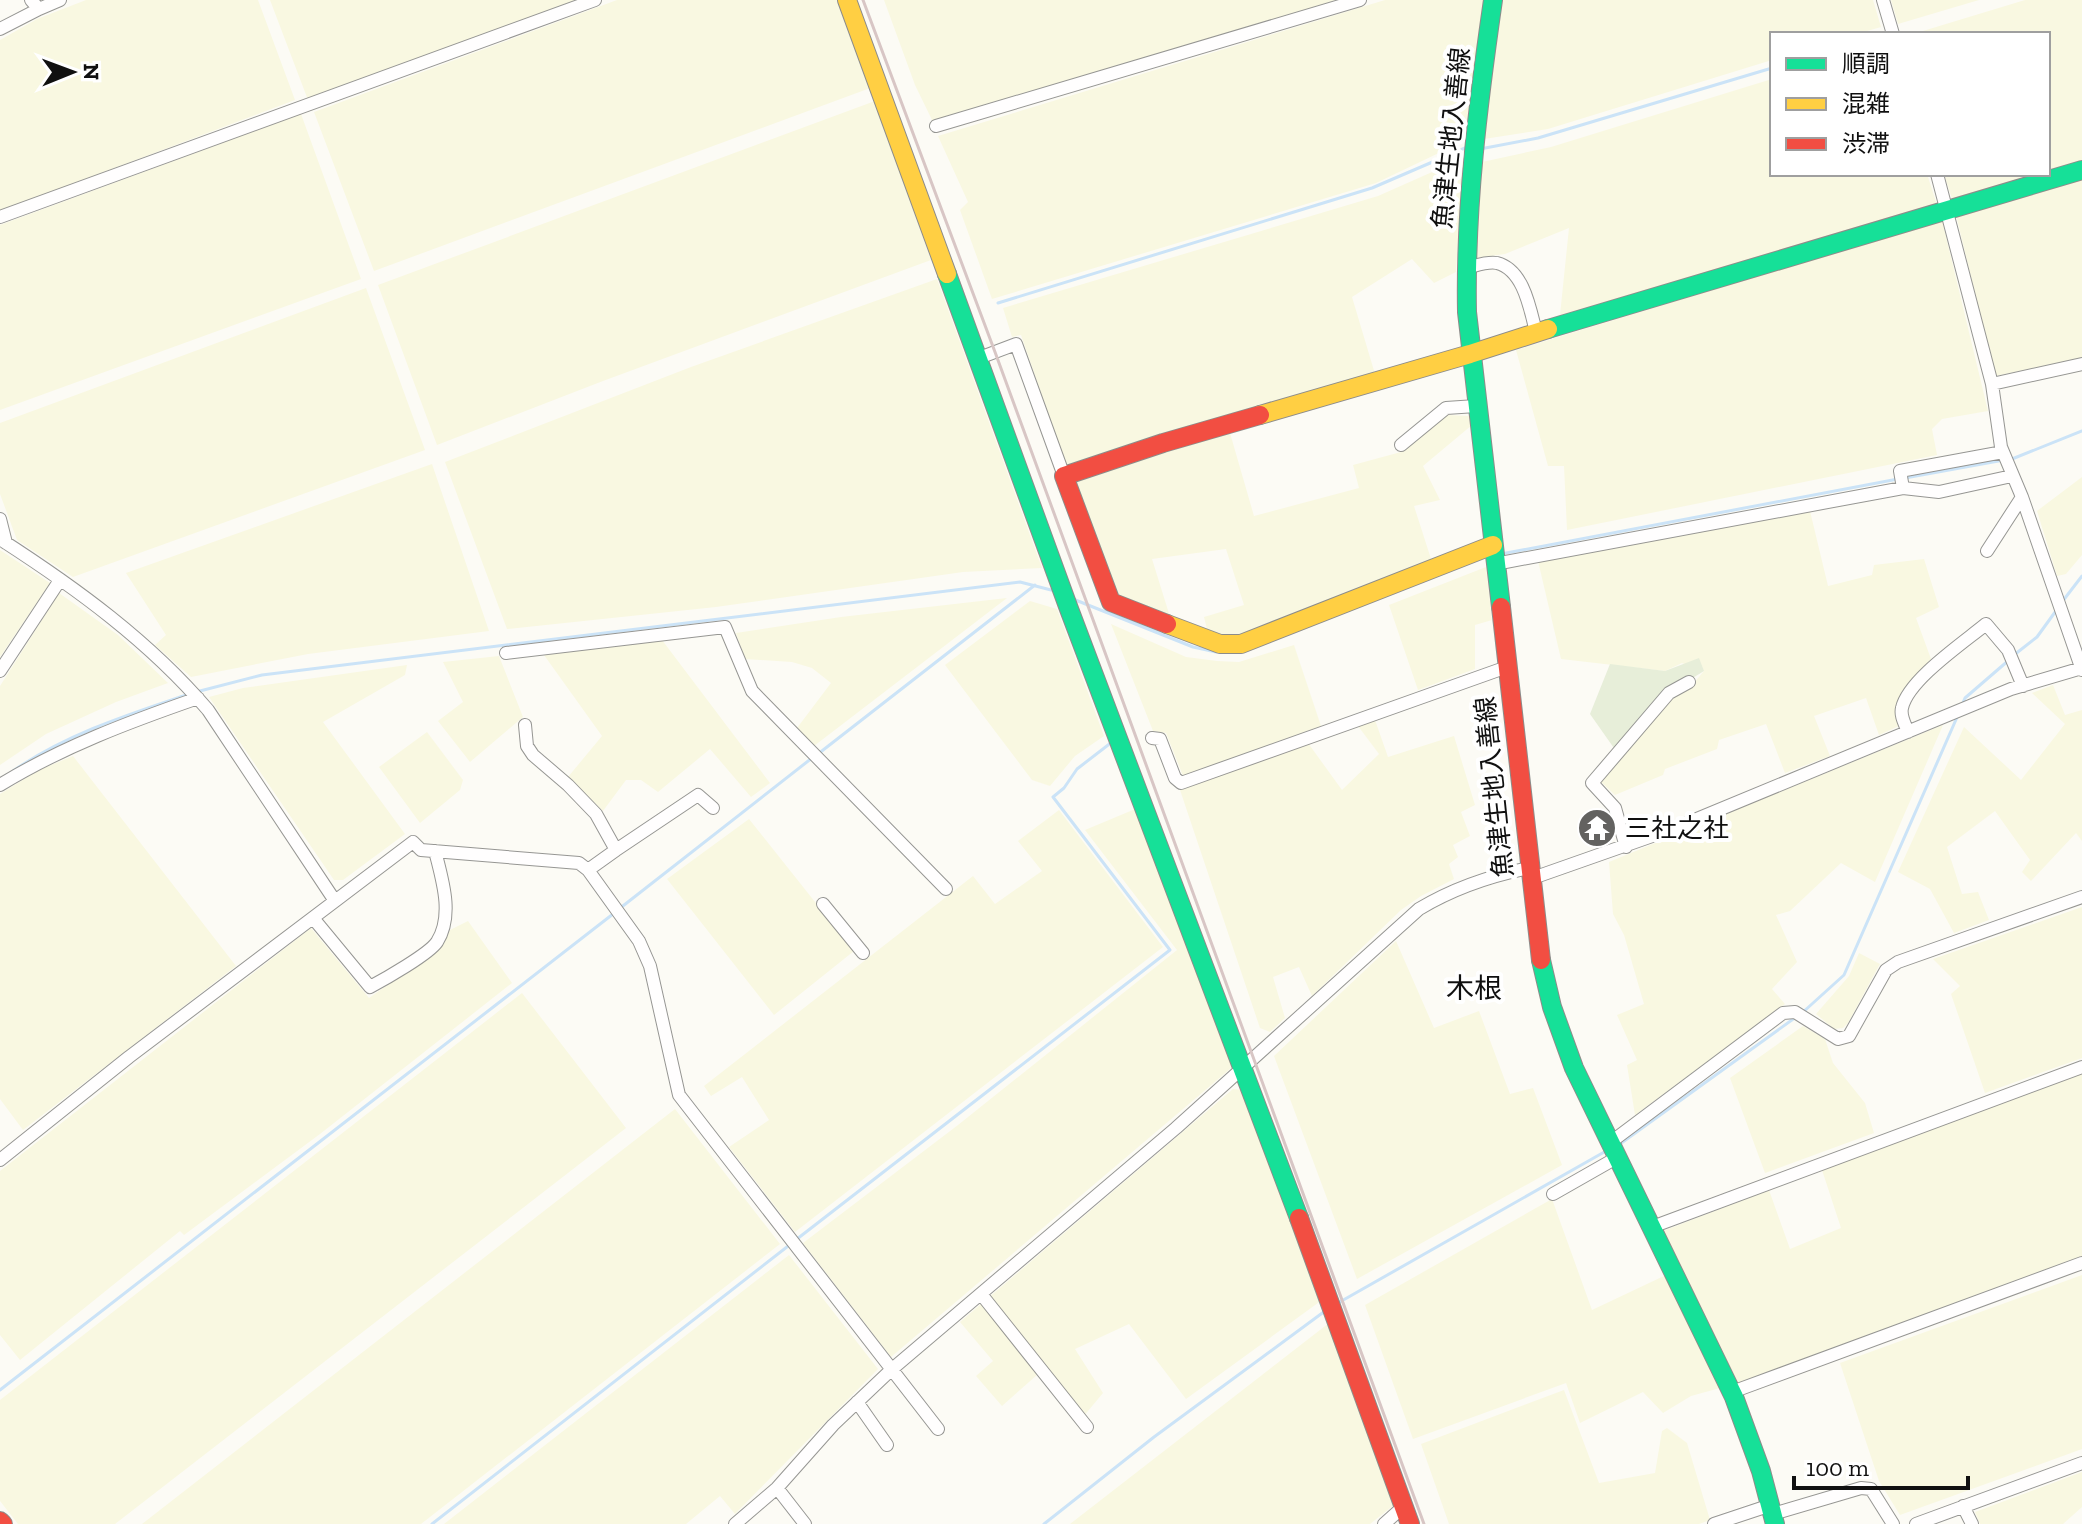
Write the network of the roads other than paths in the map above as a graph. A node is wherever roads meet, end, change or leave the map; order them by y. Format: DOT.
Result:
graph roads {
  1 [pos="60,0"];
  2 [pos="595,0"];
  3 [pos="847,0"];
  4 [pos="1360,0"];
  5 [pos="1493,0"];
  6 [pos="1883,0"];
  7 [pos="35,4"];
  8 [pos="0,29"];
  9 [pos="1892,32"];
  10 [pos="936,126"];
  11 [pos="2082,170"];
  12 [pos="1938,176"];
  13 [pos="1948,210"];
  14 [pos="0,217"];
  15 [pos="1465,268"];
  16 [pos="1536,332"];
  17 [pos="1470,354"];
  18 [pos="979,358"];
  19 [pos="2082,364"];
  20 [pos="1992,384"];
  21 [pos="1476,406"];
  22 [pos="1401,445"];
  23 [pos="2003,452"];
  24 [pos="1064,476"];
  25 [pos="2012,476"];
  26 [pos="1903,488"];
  27 [pos="2022,497"];
  28 [pos="0,519"];
  29 [pos="3,541"];
  30 [pos="1987,551"];
  31 [pos="1494,555"];
  32 [pos="60,580"];
  33 [pos="506,653"];
  34 [pos="1507,667"];
  35 [pos="2082,669"];
  36 [pos="0,671"];
  37 [pos="1689,682"];
  38 [pos="2023,686"];
  39 [pos="198,698"];
  40 [pos="525,725"];
  41 [pos="1908,732"];
  42 [pos="1152,738"];
  43 [pos="0,785"];
  44 [pos="713,808"];
  45 [pos="1626,847"];
  46 [pos="616,850"];
  47 [pos="435,851"];
  48 [pos="588,870"];
  49 [pos="1529,873"];
  50 [pos="946,889"];
  51 [pos="2082,897"];
  52 [pos="335,901"];
  53 [pos="823,904"];
  54 [pos="313,918"];
  55 [pos="863,953"];
  56 [pos="2082,1067"];
  57 [pos="1244,1068"];
  58 [pos="1615,1150"];
  59 [pos="0,1160"];
  60 [pos="1553,1194"];
  61 [pos="1652,1227"];
  62 [pos="2082,1263"];
  63 [pos="981,1294"];
  64 [pos="891,1370"];
  65 [pos="1732,1392"];
  66 [pos="857,1402"];
  67 [pos="1087,1427"];
  68 [pos="938,1429"];
  69 [pos="887,1445"];
  70 [pos="2082,1463"];
  71 [pos="777,1488"];
  72 [pos="1963,1506"];
  73 [pos="1773,1514"];
  74 [pos="1407,1515"];
  75 [pos="735,1524"];
  76 [pos="805,1524"];
  77 [pos="1384,1524"];
  78 [pos="1714,1524"];
  79 [pos="1893,1524"];
  80 [pos="1916,1524"];
  81 [pos="1972,1524"];
  1 -- 7 [label="street"];
  2 -- 14 [label="street"];
  3 -- 18 [label="street"];
  4 -- 10 [label="street"];
  5 -- 15 [label="street, 魚津生地入善線"];
  6 -- 9 [label="street"];
  7 -- 8 [label="street"];
  11 -- 13 [label="street"];
  12 -- 13 [label="street"];
  13 -- 16 [label="street"];
  13 -- 20 [label="street"];
  15 -- 16 [label="street"];
  15 -- 17 [label="street, 魚津生地入善線"];
  16 -- 17 [label="street"];
  17 -- 21 [label="street, 魚津生地入善線"];
  17 -- 24 [label="street"];
  18 -- 24 [label="street"];
  18 -- 57 [label="street"];
  19 -- 20 [label="street"];
  20 -- 23 [label="street"];
  21 -- 22 [label="street"];
  21 -- 31 [label="street, 魚津生地入善線"];
  23 -- 25 [label="street"];
  23 -- 26 [label="street"];
  24 -- 31 [label="street"];
  25 -- 26 [label="street"];
  25 -- 27 [label="street"];
  26 -- 31 [label="street"];
  27 -- 30 [label="street"];
  27 -- 35 [label="street"];
  28 -- 29 [label="street"];
  29 -- 32 [label="street"];
  31 -- 34 [label="street, 魚津生地入善線"];
  32 -- 36 [label="street"];
  32 -- 39 [label="street"];
  33 -- 50 [label="street"];
  34 -- 42 [label="street"];
  34 -- 49 [label="street, 魚津生地入善線"];
  35 -- 38 [label="street"];
  37 -- 45 [label="street"];
  38 -- 41 [label="street"];
  38 -- 41 [label="street"];
  39 -- 43 [label="street"];
  39 -- 52 [label="street"];
  40 -- 46 [label="street"];
  41 -- 45 [label="street"];
  44 -- 46 [label="street"];
  45 -- 49 [label="street"];
  46 -- 48 [label="street"];
  47 -- 48 [label="street"];
  47 -- 52 [label="street"];
  47 -- 54 [label="street"];
  48 -- 64 [label="street"];
  49 -- 57 [label="street"];
  49 -- 58 [label="street, 魚津生地入善線"];
  51 -- 58 [label="street"];
  52 -- 54 [label="street"];
  53 -- 55 [label="street"];
  54 -- 59 [label="street"];
  56 -- 61 [label="street"];
  57 -- 63 [label="street"];
  57 -- 74 [label="street"];
  58 -- 60 [label="street"];
  58 -- 61 [label="street, 魚津生地入善線"];
  61 -- 65 [label="street, 魚津生地入善線"];
  62 -- 65 [label="street"];
  63 -- 64 [label="street"];
  63 -- 67 [label="street"];
  64 -- 66 [label="street"];
  64 -- 68 [label="street"];
  65 -- 73 [label="street, 魚津生地入善線"];
  66 -- 69 [label="street"];
  66 -- 71 [label="street"];
  70 -- 72 [label="street"];
  71 -- 75 [label="street"];
  71 -- 76 [label="street"];
  72 -- 80 [label="street"];
  72 -- 81 [label="street"];
  73 -- 78 [label="street"];
  73 -- 79 [label="street"];
  74 -- 77 [label="street"];
}
